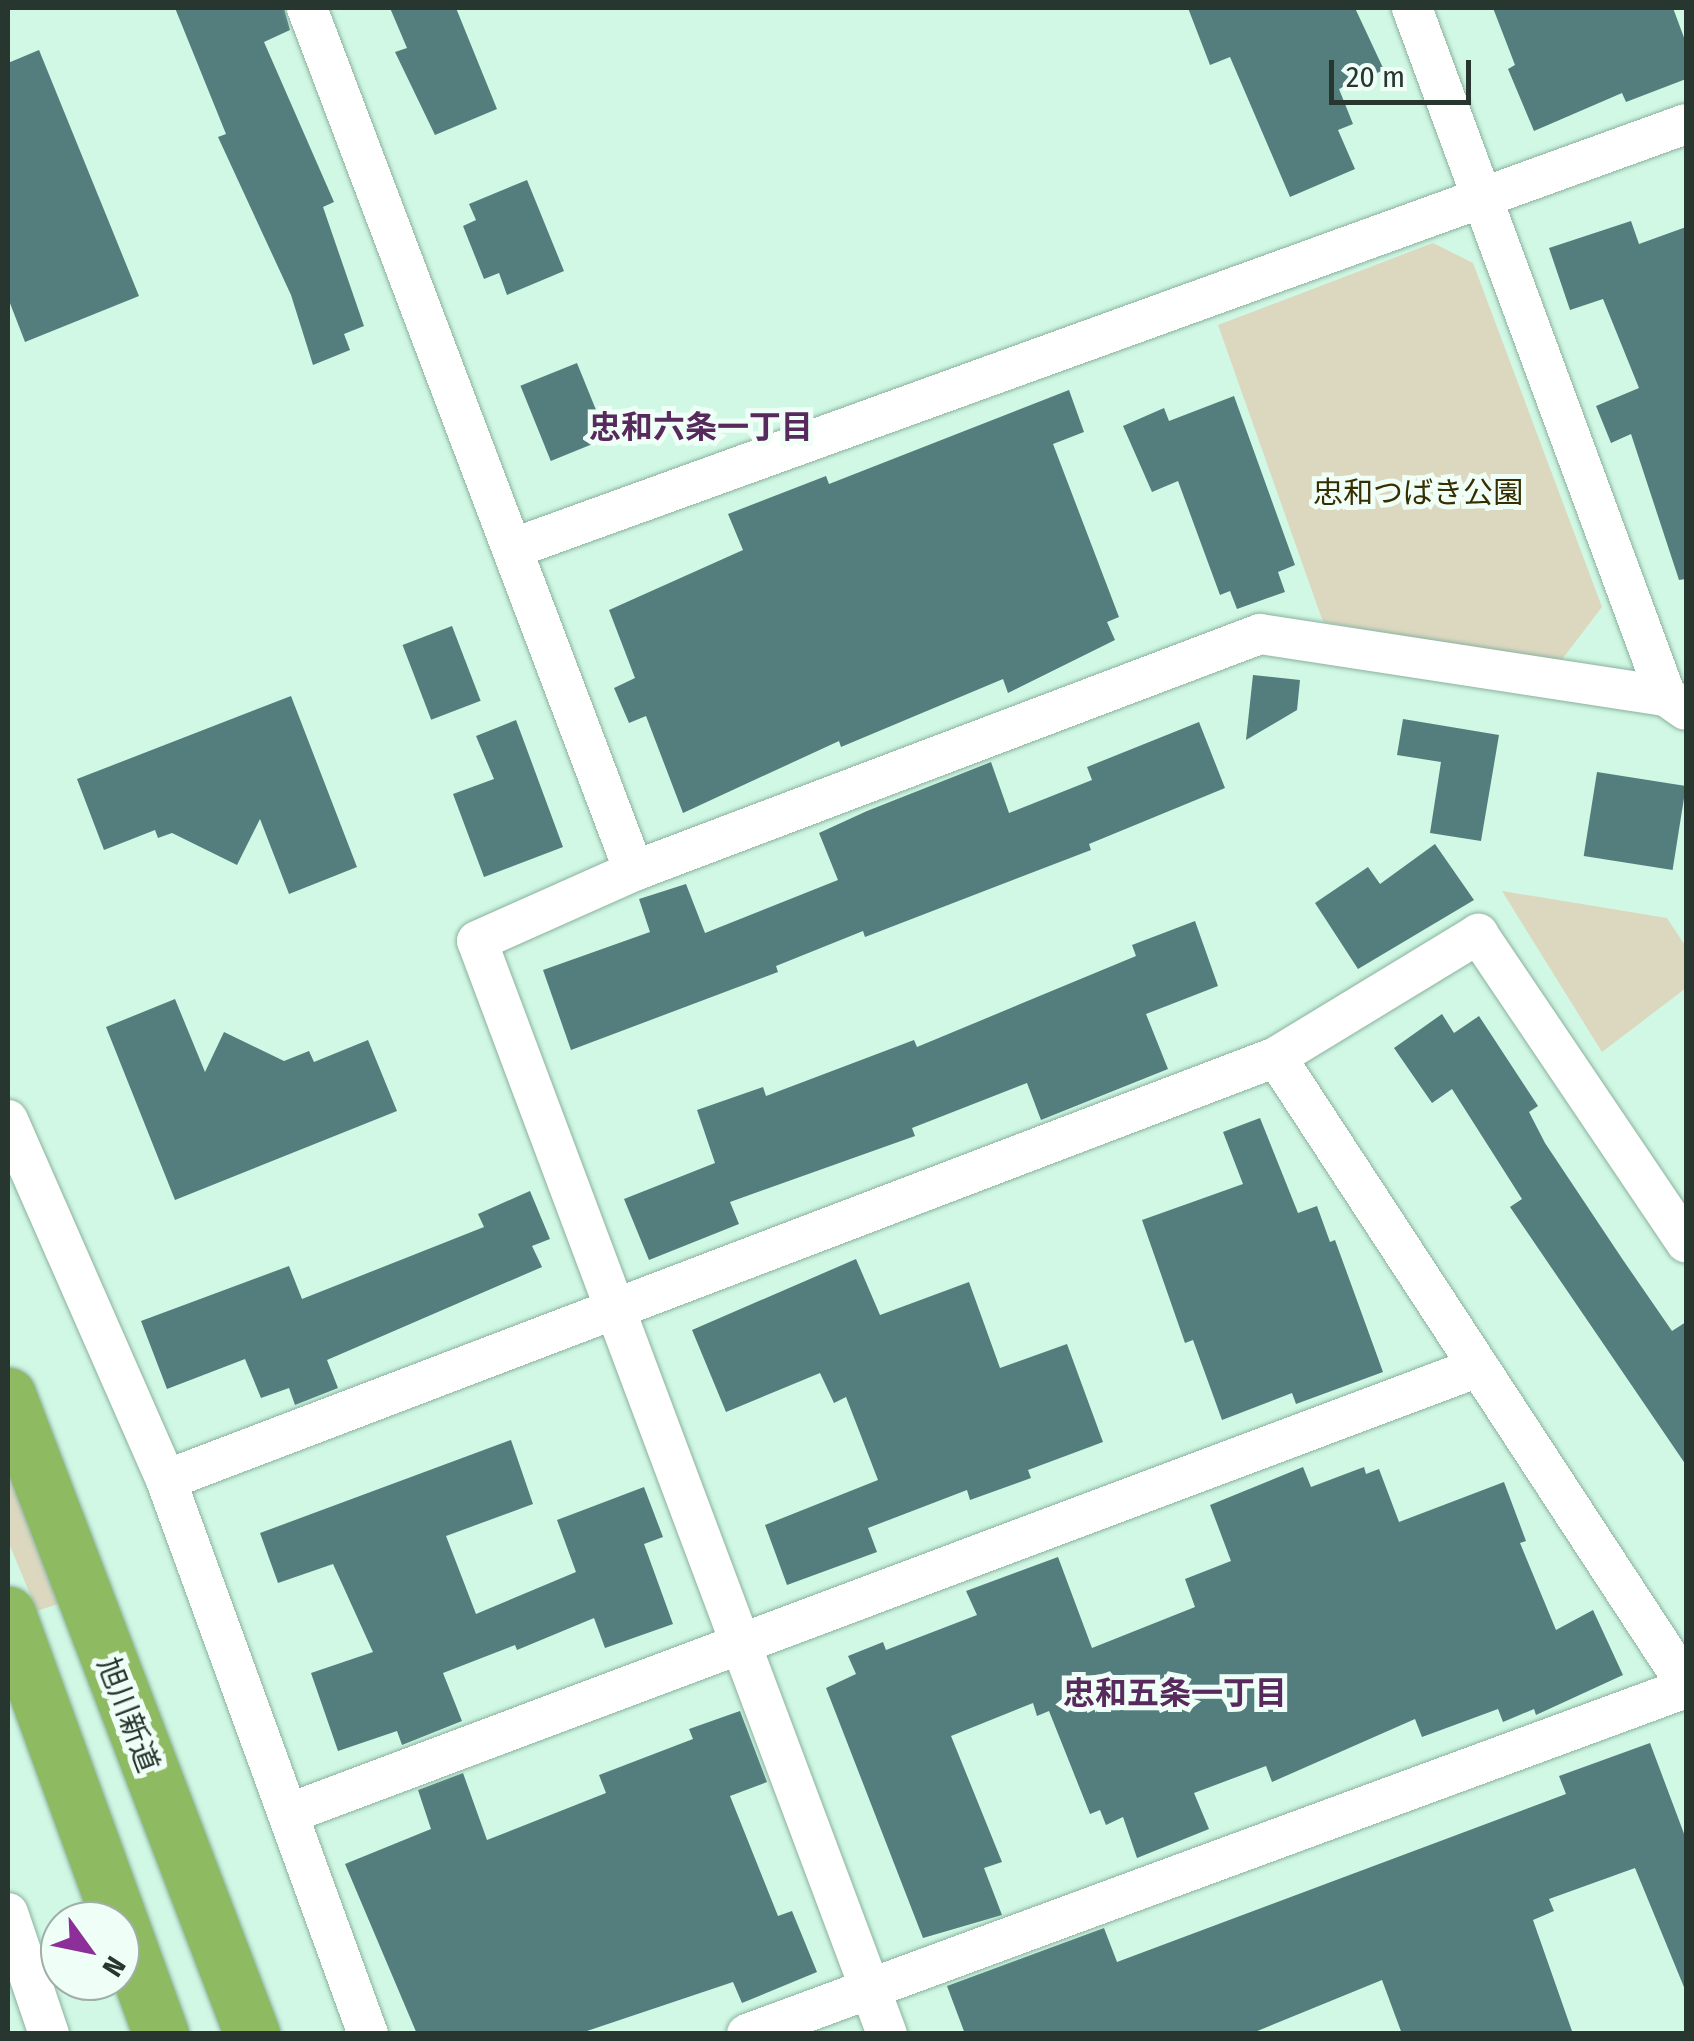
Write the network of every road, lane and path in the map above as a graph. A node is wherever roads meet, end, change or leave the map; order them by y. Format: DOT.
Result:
graph roads {
  1 [pos="306,8"];
  2 [pos="1412,8"];
  3 [pos="1686,124"];
  4 [pos="1483,192"];
  5 [pos="514,548"];
  6 [pos="1676,703"];
  7 [pos="634,871"];
  8 [pos="1276,1057"];
  9 [pos="8,1120"];
  10 [pos="1686,1242"];
  11 [pos="614,1305"];
  12 [pos="1476,1368"];
  13 [pos="8,1394"];
  14 [pos="166,1480"];
  15 [pos="8,1614"];
  16 [pos="738,1640"];
  17 [pos="1686,1686"];
  18 [pos="290,1813"];
  19 [pos="10,1926"];
  20 [pos="869,1986"];
  21 [pos="49,2034"];
  22 [pos="162,2034"];
  23 [pos="252,2034"];
  24 [pos="368,2034"];
  25 [pos="746,2034"];
  26 [pos="887,2034"];
  1 -- 5 [label="street"];
  2 -- 4 [label="street"];
  3 -- 4 [label="street"];
  4 -- 5 [label="street"];
  4 -- 6 [label="street"];
  5 -- 7 [label="street"];
  6 -- 7 [label="street"];
  7 -- 11 [label="street"];
  8 -- 10 [label="street"];
  8 -- 11 [label="street"];
  8 -- 12 [label="street"];
  9 -- 14 [label="street"];
  11 -- 14 [label="street"];
  11 -- 16 [label="street"];
  12 -- 16 [label="street"];
  12 -- 17 [label="street"];
  13 -- 23 [label="highway, 旭川新道"];
  14 -- 18 [label="street"];
  15 -- 22 [label="highway"];
  16 -- 18 [label="street"];
  16 -- 20 [label="street"];
  17 -- 20 [label="street"];
  18 -- 24 [label="street"];
  19 -- 21 [label="street"];
  20 -- 25 [label="street"];
  20 -- 26 [label="street"];
}
